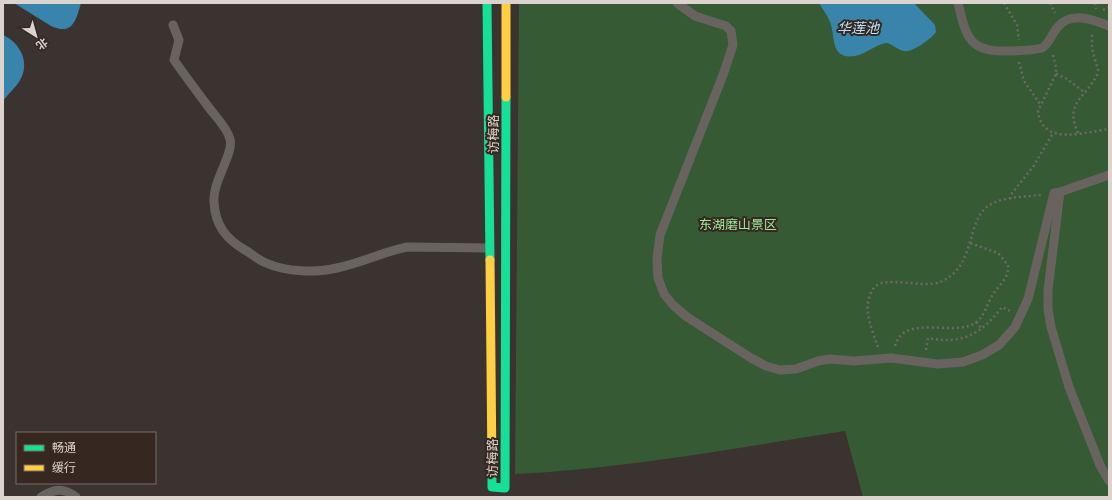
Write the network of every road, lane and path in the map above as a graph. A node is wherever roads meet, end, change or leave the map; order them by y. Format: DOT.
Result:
graph roads {
  1 [pos="487,3"];
  2 [pos="506,3"];
  3 [pos="677,3"];
  4 [pos="958,3"];
  5 [pos="1095,3"];
  6 [pos="1095,20"];
  7 [pos="173,25"];
  8 [pos="1109,26"];
  9 [pos="1046,45"];
  10 [pos="1056,74"];
  11 [pos="1084,92"];
  12 [pos="1109,129"];
  13 [pos="1053,133"];
  14 [pos="1078,133"];
  15 [pos="1109,175"];
  16 [pos="1057,193"];
  17 [pos="1010,199"];
  18 [pos="970,243"];
  19 [pos="489,248"];
  20 [pos="1021,316"];
  21 [pos="976,322"];
  22 [pos="982,329"];
  23 [pos="887,358"];
  24 [pos="925,362"];
  25 [pos="1109,481"];
  26 [pos="492,487"];
  27 [pos="505,488"];
  28 [pos="41,497"];
  29 [pos="76,497"];
  30 [pos="490,497"];
  31 [pos="501,497"];
  1 -- 19 [label="street, 访梅路"];
  2 -- 27 [label="street, 访梅路"];
  3 -- 23 [label="lane"];
  4 -- 9 [label="lane"];
  5 -- 6 [label="path"];
  6 -- 8 [label="lane"];
  6 -- 9 [label="lane"];
  6 -- 11 [label="path"];
  7 -- 19 [label="lane"];
  9 -- 10 [label="path"];
  10 -- 11 [label="path"];
  10 -- 13 [label="path"];
  11 -- 14 [label="path"];
  12 -- 14 [label="path"];
  13 -- 14 [label="path"];
  13 -- 17 [label="path"];
  15 -- 16 [label="lane"];
  16 -- 17 [label="path"];
  16 -- 20 [label="lane"];
  16 -- 25 [label="lane"];
  17 -- 18 [label="path"];
  18 -- 21 [label="path"];
  18 -- 23 [label="path"];
  19 -- 26 [label="street, 访梅路"];
  20 -- 22 [label="path"];
  20 -- 24 [label="lane"];
  21 -- 22 [label="path"];
  21 -- 23 [label="path"];
  22 -- 24 [label="path"];
  23 -- 24 [label="lane"];
  26 -- 27 [label="street, 访梅路"];
  26 -- 30 [label="lane"];
  27 -- 31 [label="lane"];
  28 -- 29 [label="lane"];
}
